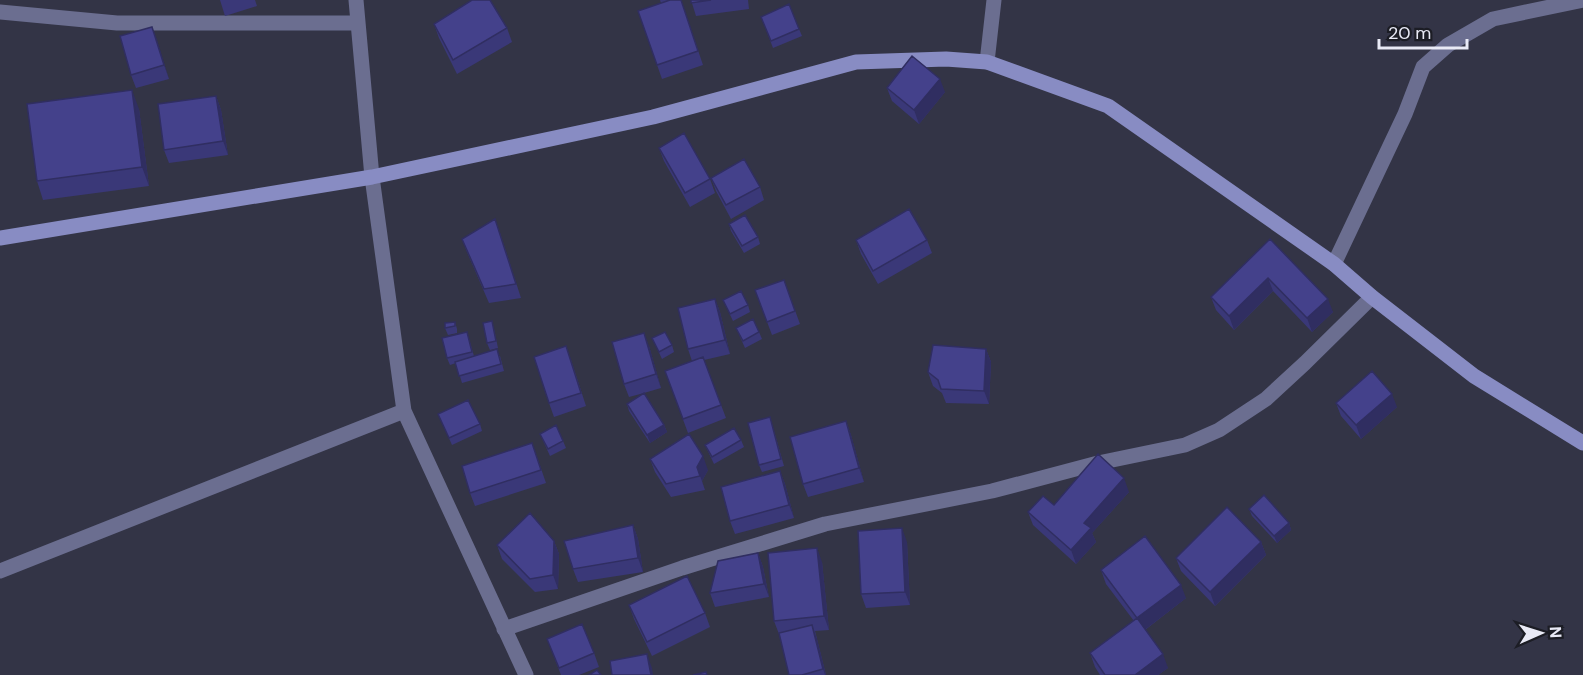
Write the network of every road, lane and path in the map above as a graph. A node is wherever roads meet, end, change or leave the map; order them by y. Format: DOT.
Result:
graph roads {
  1 [pos="356,0"];
  2 [pos="994,0"];
  3 [pos="1583,0"];
  4 [pos="0,12"];
  5 [pos="358,23"];
  6 [pos="987,62"];
  7 [pos="372,177"];
  8 [pos="0,238"];
  9 [pos="1334,264"];
  10 [pos="1372,297"];
  11 [pos="404,411"];
  12 [pos="1583,443"];
  13 [pos="0,571"];
  14 [pos="504,629"];
  15 [pos="526,675"];
  1 -- 5 [label="street"];
  2 -- 6 [label="street"];
  3 -- 9 [label="street"];
  4 -- 5 [label="street"];
  5 -- 7 [label="street"];
  6 -- 7 [label="street"];
  6 -- 9 [label="street"];
  7 -- 8 [label="street"];
  7 -- 11 [label="street"];
  9 -- 10 [label="street"];
  10 -- 12 [label="street"];
  10 -- 14 [label="street"];
  11 -- 13 [label="street"];
  11 -- 14 [label="street"];
  14 -- 15 [label="street"];
}
